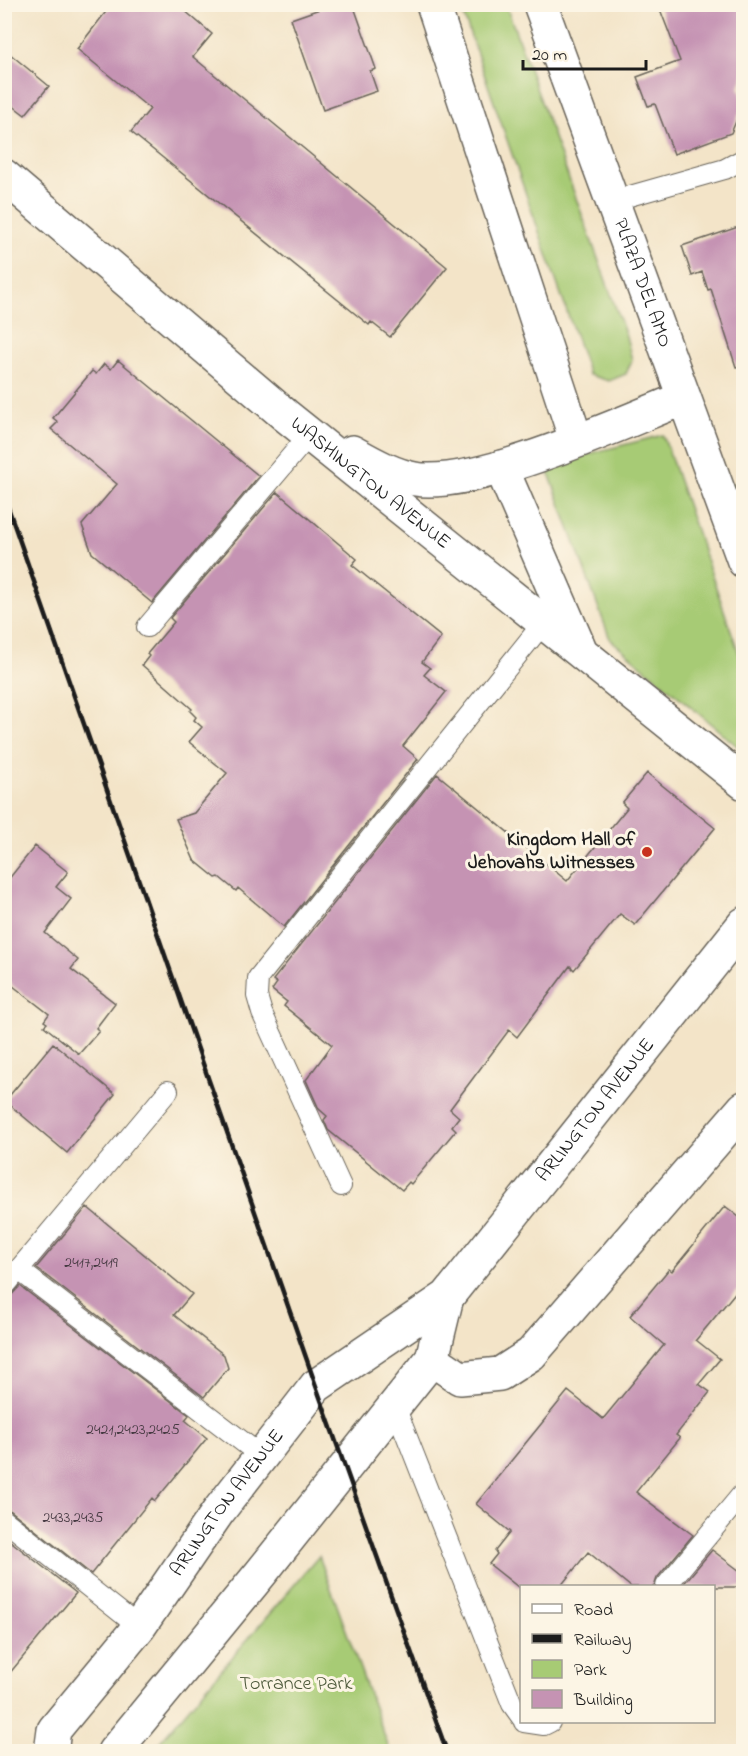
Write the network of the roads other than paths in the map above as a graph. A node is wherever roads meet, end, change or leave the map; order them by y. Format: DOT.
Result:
graph roads {
  1 [pos="433,4"];
  2 [pos="540,4"];
  3 [pos="744,159"];
  4 [pos="4,176"];
  5 [pos="612,201"];
  6 [pos="684,398"];
  7 [pos="297,424"];
  8 [pos="576,440"];
  9 [pos="501,467"];
  10 [pos="744,561"];
  11 [pos="544,622"];
  12 [pos="147,627"];
  13 [pos="581,652"];
  14 [pos="744,783"];
  15 [pos="744,924"];
  16 [pos="168,1091"];
  17 [pos="744,1108"];
  18 [pos="341,1186"];
  19 [pos="19,1270"];
  20 [pos="4,1287"];
  21 [pos="447,1297"];
  22 [pos="432,1359"];
  23 [pos="394,1404"];
  24 [pos="260,1455"];
  25 [pos="744,1492"];
  26 [pos="4,1520"];
  27 [pos="668,1585"];
  28 [pos="139,1627"];
  29 [pos="520,1716"];
  30 [pos="51,1752"];
  31 [pos="114,1752"];
  1 -- 8 [label="street"];
  2 -- 5 [label="street, PLAZA DEL AMO"];
  3 -- 5 [label="lane"];
  4 -- 7 [label="street, WASHINGTON AVENUE"];
  5 -- 6 [label="street, PLAZA DEL AMO"];
  6 -- 8 [label="street"];
  6 -- 10 [label="street, PLAZA DEL AMO"];
  7 -- 9 [label="street"];
  7 -- 11 [label="street, WASHINGTON AVENUE"];
  7 -- 12 [label="lane"];
  8 -- 9 [label="street"];
  9 -- 13 [label="street"];
  11 -- 13 [label="street, WASHINGTON AVENUE"];
  11 -- 18 [label="lane"];
  13 -- 14 [label="street, WASHINGTON AVENUE"];
  15 -- 21 [label="street, ARLINGTON AVENUE"];
  16 -- 19 [label="lane"];
  17 -- 22 [label="street"];
  19 -- 20 [label="lane"];
  19 -- 24 [label="lane"];
  21 -- 22 [label="street, ARLINGTON AVENUE"];
  21 -- 24 [label="street, ARLINGTON AVENUE"];
  22 -- 23 [label="street, ARLINGTON AVENUE"];
  23 -- 29 [label="lane"];
  23 -- 31 [label="street, ARLINGTON AVENUE"];
  24 -- 28 [label="street, ARLINGTON AVENUE"];
  25 -- 27 [label="lane"];
  26 -- 28 [label="lane"];
  28 -- 30 [label="street, ARLINGTON AVENUE"];
}
